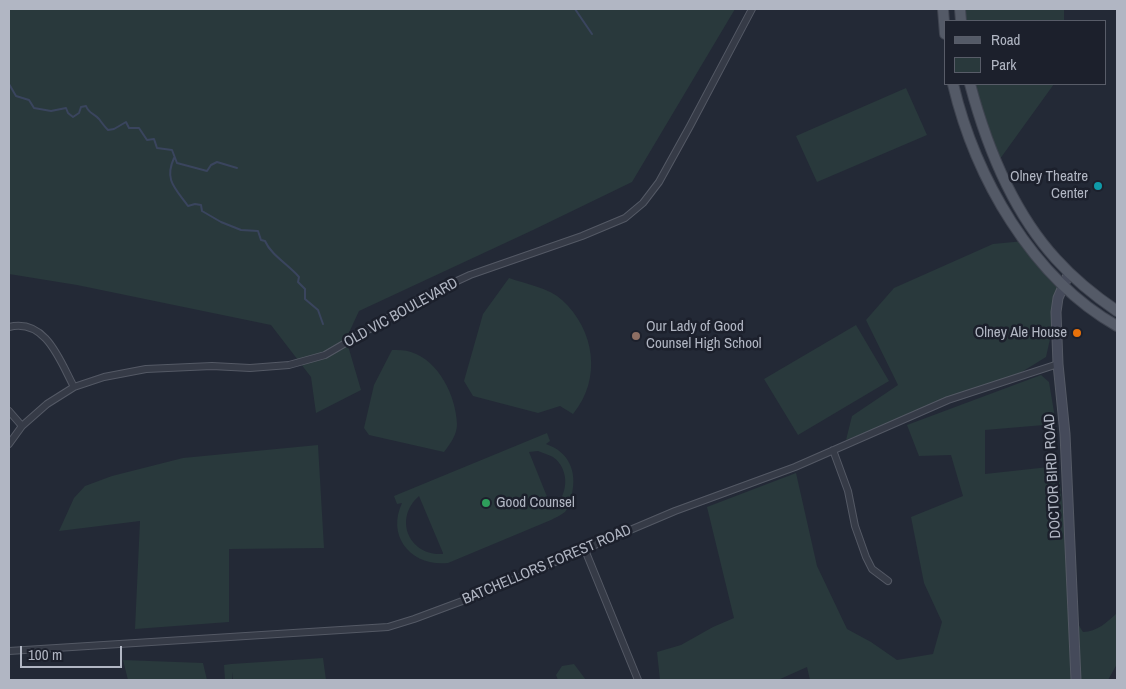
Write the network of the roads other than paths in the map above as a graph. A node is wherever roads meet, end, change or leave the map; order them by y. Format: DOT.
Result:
graph roads {
  1 [pos="752,9"];
  2 [pos="943,9"];
  3 [pos="944,22"];
  4 [pos="953,85"];
  5 [pos="970,85"];
  6 [pos="1070,273"];
  7 [pos="1062,286"];
  8 [pos="1117,311"];
  9 [pos="1117,326"];
  10 [pos="9,327"];
  11 [pos="1058,364"];
  12 [pos="74,387"];
  13 [pos="9,411"];
  14 [pos="22,426"];
  15 [pos="9,444"];
  16 [pos="833,450"];
  17 [pos="585,550"];
  18 [pos="888,582"];
  19 [pos="9,652"];
  20 [pos="638,680"];
  21 [pos="1076,680"];
  1 -- 12 [label="street, OLD VIC BOULEVARD"];
  2 -- 3 [label="main road"];
  4 -- 7 [label="main road"];
  5 -- 6 [label="main road"];
  6 -- 7 [label="main road, DOCTOR BIRD ROAD"];
  6 -- 8 [label="main road"];
  7 -- 9 [label="main road"];
  7 -- 11 [label="main road, DOCTOR BIRD ROAD"];
  10 -- 12 [label="street"];
  11 -- 16 [label="street, BATCHELLORS FOREST ROAD"];
  11 -- 21 [label="main road, DOCTOR BIRD ROAD"];
  12 -- 14 [label="street, OLD VIC BOULEVARD"];
  13 -- 14 [label="street"];
  14 -- 15 [label="street, OLD VIC BOULEVARD"];
  16 -- 17 [label="street, BATCHELLORS FOREST ROAD"];
  16 -- 18 [label="street"];
  17 -- 19 [label="street, BATCHELLORS FOREST ROAD"];
  17 -- 20 [label="street"];
}
